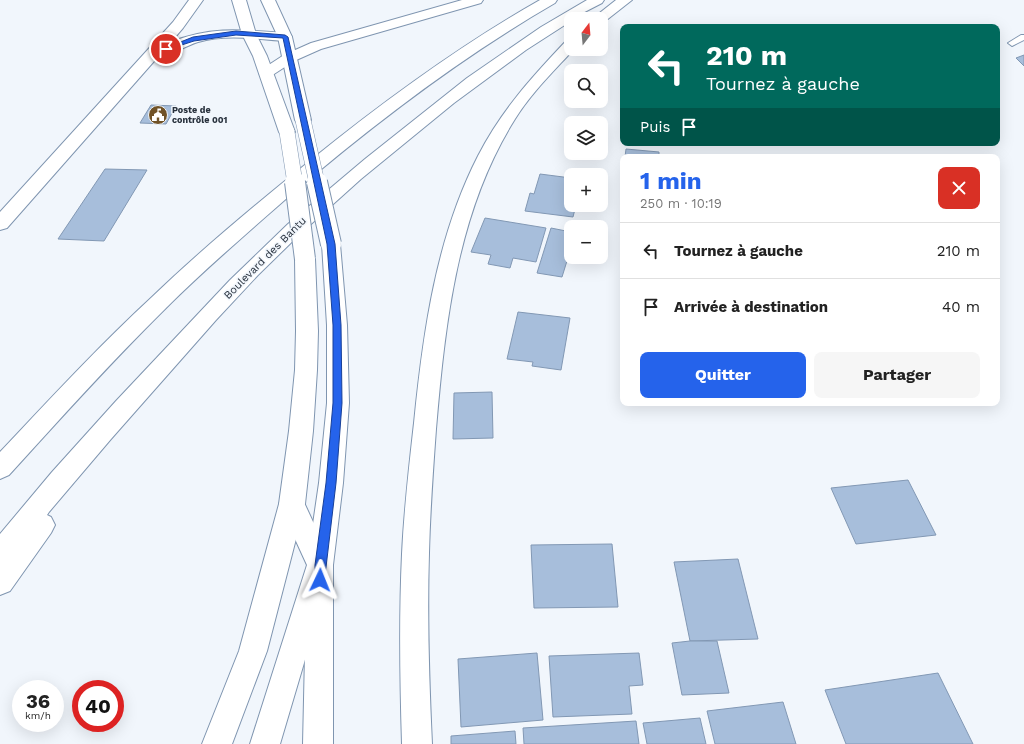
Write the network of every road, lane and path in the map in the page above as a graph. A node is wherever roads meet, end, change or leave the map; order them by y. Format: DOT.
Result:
graph roads {
  1 [pos="196,0"];
  2 [pos="239,0"];
  3 [pos="268,0"];
  4 [pos="476,0"];
  5 [pos="550,0"];
  6 [pos="597,0"];
  7 [pos="625,0"];
  8 [pos="608,12"];
  9 [pos="249,34"];
  10 [pos="285,37"];
  11 [pos="1024,37"];
  12 [pos="1012,43"];
  13 [pos="564,52"];
  14 [pos="289,58"];
  15 [pos="139,67"];
  16 [pos="266,73"];
  17 [pos="0,224"];
  18 [pos="146,384"];
  19 [pos="0,468"];
  20 [pos="292,504"];
  21 [pos="0,554"];
  22 [pos="320,565"];
  23 [pos="0,582"];
  24 [pos="217,744"];
  25 [pos="265,744"];
  26 [pos="318,744"];
  27 [pos="417,744"];
  1 -- 15 [label="main road"];
  2 -- 9 [label="main road"];
  3 -- 10 [label="main road"];
  4 -- 14 [label="main road"];
  5 -- 19 [label="main road"];
  6 -- 18 [label="main road, Boulevard des Bantu"];
  7 -- 8 [label="main road"];
  9 -- 10 [label="main road"];
  9 -- 15 [label="main road"];
  9 -- 16 [label="main road"];
  10 -- 14 [label="main road"];
  11 -- 12 [label="lane"];
  13 -- 27 [label="main road"];
  14 -- 16 [label="main road"];
  14 -- 22 [label="main road, bridge"];
  15 -- 17 [label="main road"];
  16 -- 20 [label="main road, bridge"];
  18 -- 21 [label="main road, Boulevard des Bantu"];
  18 -- 23 [label="main road"];
  20 -- 22 [label="main road"];
  20 -- 24 [label="main road"];
  22 -- 25 [label="main road"];
  22 -- 26 [label="main road"];
}
